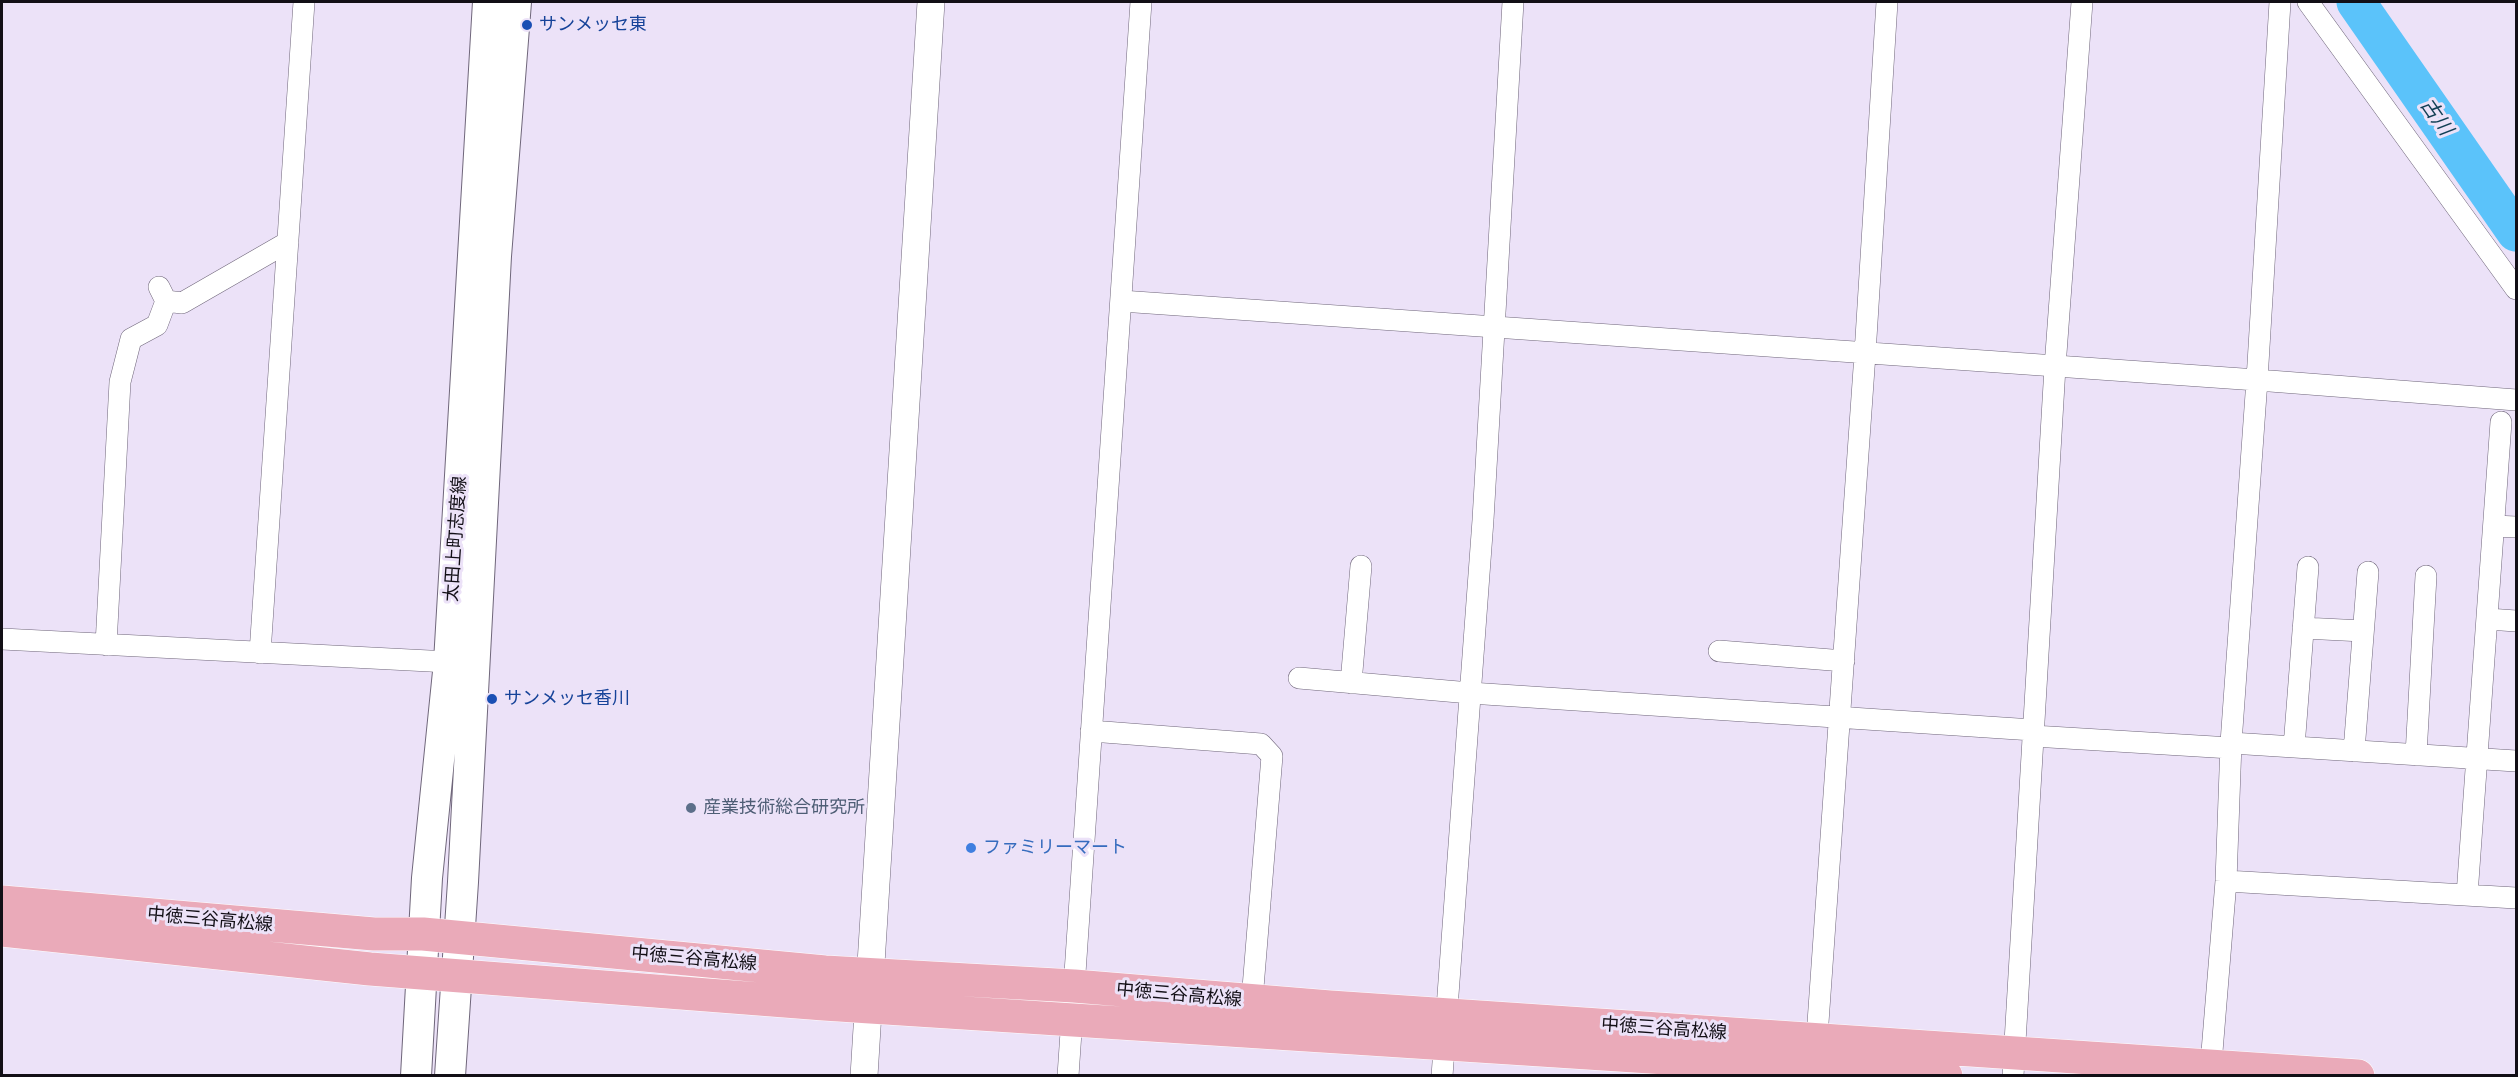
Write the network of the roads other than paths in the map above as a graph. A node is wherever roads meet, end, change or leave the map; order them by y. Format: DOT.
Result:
graph roads {
  1 [pos="304,2"];
  2 [pos="488,2"];
  3 [pos="516,2"];
  4 [pos="931,2"];
  5 [pos="1141,2"];
  6 [pos="1513,2"];
  7 [pos="1887,2"];
  8 [pos="2082,2"];
  9 [pos="2280,2"];
  10 [pos="2308,2"];
  11 [pos="288,242"];
  12 [pos="2517,289"];
  13 [pos="1121,301"];
  14 [pos="1492,328"];
  15 [pos="1865,354"];
  16 [pos="2055,367"];
  17 [pos="2257,380"];
  18 [pos="2517,400"];
  19 [pos="2501,422"];
  20 [pos="2494,526"];
  21 [pos="2517,527"];
  22 [pos="1361,566"];
  23 [pos="2308,567"];
  24 [pos="2368,572"];
  25 [pos="2426,576"];
  26 [pos="2488,619"];
  27 [pos="2517,621"];
  28 [pos="2303,628"];
  29 [pos="2363,631"];
  30 [pos="2,639"];
  31 [pos="106,645"];
  32 [pos="1719,651"];
  33 [pos="260,654"];
  34 [pos="1844,660"];
  35 [pos="448,662"];
  36 [pos="1299,678"];
  37 [pos="1351,683"];
  38 [pos="1470,693"];
  39 [pos="1839,716"];
  40 [pos="1091,731"];
  41 [pos="2033,733"];
  42 [pos="2231,745"];
  43 [pos="2294,747"];
  44 [pos="2354,751"];
  45 [pos="2416,755"];
  46 [pos="2478,759"];
  47 [pos="2517,761"];
  48 [pos="2226,881"];
  49 [pos="2467,895"];
  50 [pos="2517,898"];
  51 [pos="2,902"];
  52 [pos="2,930"];
  53 [pos="423,933"];
  54 [pos="459,938"];
  55 [pos="421,972"];
  56 [pos="870,974"];
  57 [pos="456,976"];
  58 [pos="1074,986"];
  59 [pos="1252,1000"];
  60 [pos="868,1007"];
  61 [pos="1071,1021"];
  62 [pos="1444,1028"];
  63 [pos="1816,1061"];
  64 [pos="2013,1064"];
  65 [pos="2210,1071"];
  66 [pos="416,1076"];
  67 [pos="450,1076"];
  68 [pos="864,1076"];
  69 [pos="1068,1076"];
  70 [pos="1442,1076"];
  71 [pos="1946,1076"];
  72 [pos="2358,1076"];
  1 -- 11 [label="street"];
  2 -- 35 [label="main road, 太田上町志度線"];
  3 -- 54 [label="main road, 太田上町志度線"];
  4 -- 56 [label="street"];
  5 -- 13 [label="street"];
  6 -- 14 [label="street"];
  7 -- 15 [label="street"];
  8 -- 16 [label="street"];
  9 -- 17 [label="street"];
  10 -- 12 [label="street"];
  11 -- 31 [label="street"];
  11 -- 33 [label="street"];
  13 -- 14 [label="street"];
  13 -- 40 [label="street"];
  14 -- 15 [label="street"];
  14 -- 38 [label="street"];
  15 -- 16 [label="street"];
  15 -- 34 [label="street"];
  16 -- 17 [label="street"];
  16 -- 41 [label="street"];
  17 -- 18 [label="street"];
  17 -- 42 [label="street"];
  19 -- 20 [label="street"];
  20 -- 21 [label="street"];
  20 -- 26 [label="street"];
  22 -- 37 [label="street"];
  23 -- 28 [label="street"];
  24 -- 29 [label="street"];
  25 -- 45 [label="street"];
  26 -- 27 [label="street"];
  26 -- 46 [label="street"];
  28 -- 29 [label="street"];
  28 -- 43 [label="street"];
  29 -- 44 [label="street"];
  30 -- 31 [label="street"];
  31 -- 33 [label="street"];
  32 -- 34 [label="street"];
  33 -- 35 [label="street"];
  34 -- 39 [label="street"];
  35 -- 53 [label="main road, 太田上町志度線"];
  36 -- 37 [label="street"];
  37 -- 38 [label="street"];
  38 -- 39 [label="street"];
  38 -- 62 [label="street"];
  39 -- 41 [label="street"];
  39 -- 63 [label="street"];
  40 -- 58 [label="street"];
  40 -- 59 [label="street"];
  41 -- 42 [label="street"];
  41 -- 64 [label="street"];
  42 -- 43 [label="street"];
  42 -- 48 [label="street"];
  43 -- 44 [label="street"];
  44 -- 45 [label="street"];
  45 -- 46 [label="street"];
  46 -- 47 [label="street"];
  46 -- 49 [label="street"];
  48 -- 49 [label="street"];
  48 -- 65 [label="street"];
  49 -- 50 [label="street"];
  51 -- 53 [label="main road, 中徳三谷高松線"];
  52 -- 55 [label="main road, 中徳三谷高松線"];
  53 -- 54 [label="main road, 中徳三谷高松線"];
  53 -- 55 [label="main road, 太田上町志度線"];
  54 -- 56 [label="main road, 中徳三谷高松線"];
  54 -- 57 [label="main road, 太田上町志度線"];
  55 -- 57 [label="main road, 中徳三谷高松線"];
  55 -- 66 [label="main road, 太田上町志度線"];
  56 -- 58 [label="main road, 中徳三谷高松線"];
  56 -- 60 [label="street"];
  57 -- 60 [label="main road, 中徳三谷高松線"];
  57 -- 67 [label="main road, 太田上町志度線"];
  58 -- 59 [label="main road, 中徳三谷高松線"];
  58 -- 61 [label="street"];
  59 -- 62 [label="main road, 中徳三谷高松線"];
  60 -- 61 [label="main road, 中徳三谷高松線"];
  60 -- 68 [label="street"];
  61 -- 62 [label="main road, 中徳三谷高松線"];
  61 -- 69 [label="street"];
  62 -- 63 [label="main road, 中徳三谷高松線"];
  62 -- 70 [label="street"];
  63 -- 64 [label="main road, 中徳三谷高松線"];
  63 -- 71 [label="main road, 中徳三谷高松線"];
  64 -- 65 [label="main road, 中徳三谷高松線"];
  65 -- 72 [label="main road, 中徳三谷高松線"];
}
